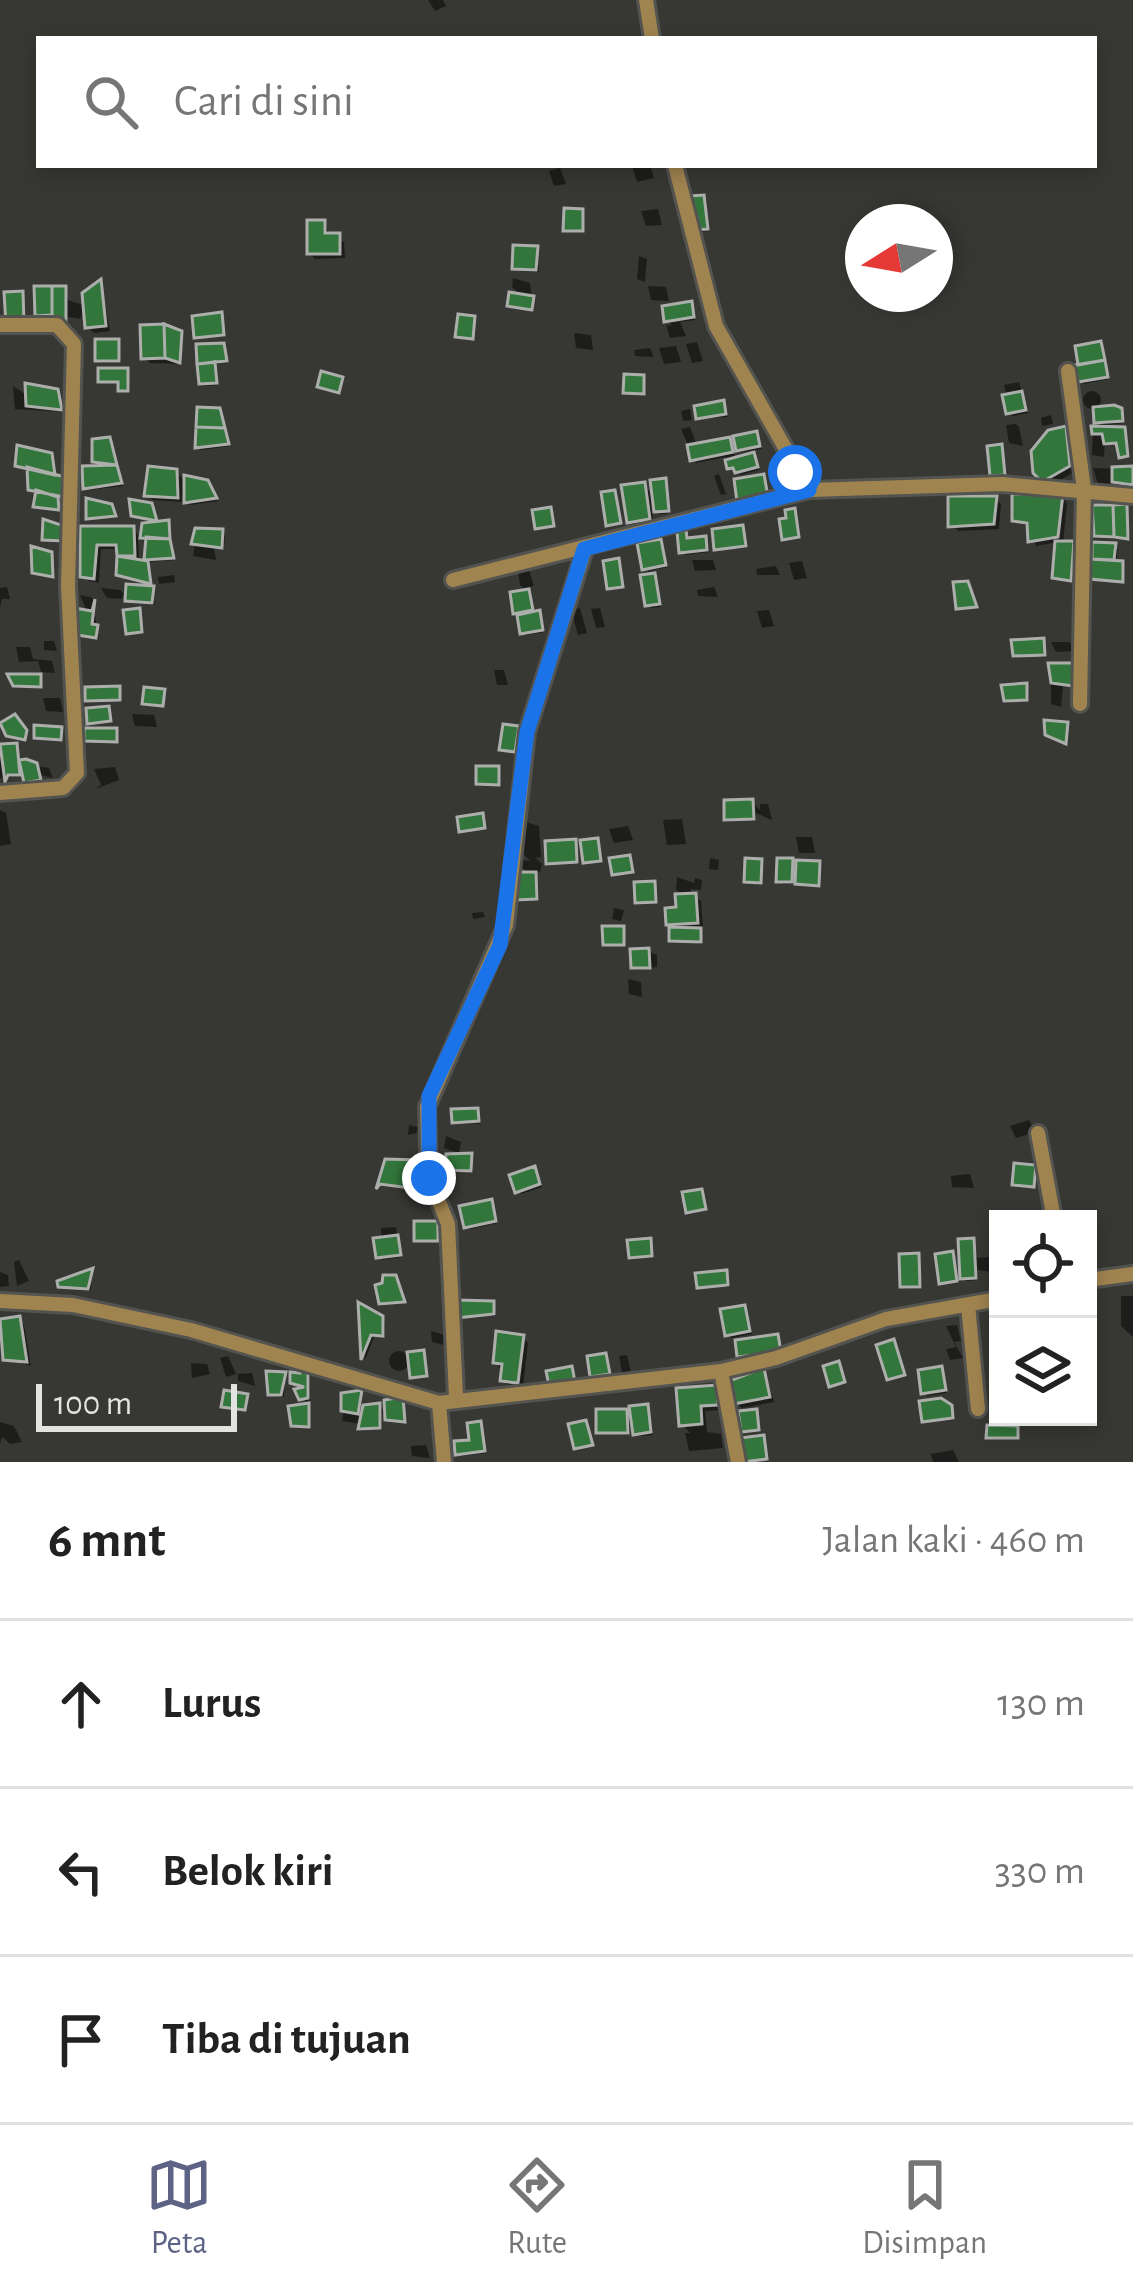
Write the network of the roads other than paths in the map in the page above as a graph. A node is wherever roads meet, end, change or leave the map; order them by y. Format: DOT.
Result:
graph roads {
  1 [pos="646,0"];
  2 [pos="652,36"];
  3 [pos="676,168"];
  4 [pos="0,325"];
  5 [pos="1068,371"];
  6 [pos="1084,489"];
  7 [pos="809,490"];
  8 [pos="1133,496"];
  9 [pos="584,549"];
  10 [pos="453,580"];
  11 [pos="1080,704"];
  12 [pos="0,794"];
  13 [pos="1038,1133"];
  14 [pos="1052,1210"];
  15 [pos="1133,1274"];
  16 [pos="1097,1279"];
  17 [pos="0,1301"];
  18 [pos="989,1301"];
  19 [pos="968,1305"];
  20 [pos="721,1371"];
  21 [pos="456,1397"];
  22 [pos="440,1403"];
  23 [pos="977,1409"];
  24 [pos="444,1462"];
  25 [pos="738,1462"];
  1 -- 2 [label="street"];
  3 -- 7 [label="street"];
  4 -- 12 [label="street"];
  5 -- 6 [label="street"];
  6 -- 7 [label="street"];
  6 -- 8 [label="street"];
  6 -- 11 [label="street"];
  7 -- 9 [label="street"];
  9 -- 10 [label="street"];
  9 -- 21 [label="street"];
  13 -- 14 [label="street"];
  15 -- 16 [label="street"];
  17 -- 22 [label="street"];
  18 -- 19 [label="street"];
  19 -- 20 [label="street"];
  19 -- 23 [label="street"];
  20 -- 21 [label="street"];
  20 -- 25 [label="street"];
  21 -- 22 [label="street"];
  22 -- 24 [label="street"];
}
